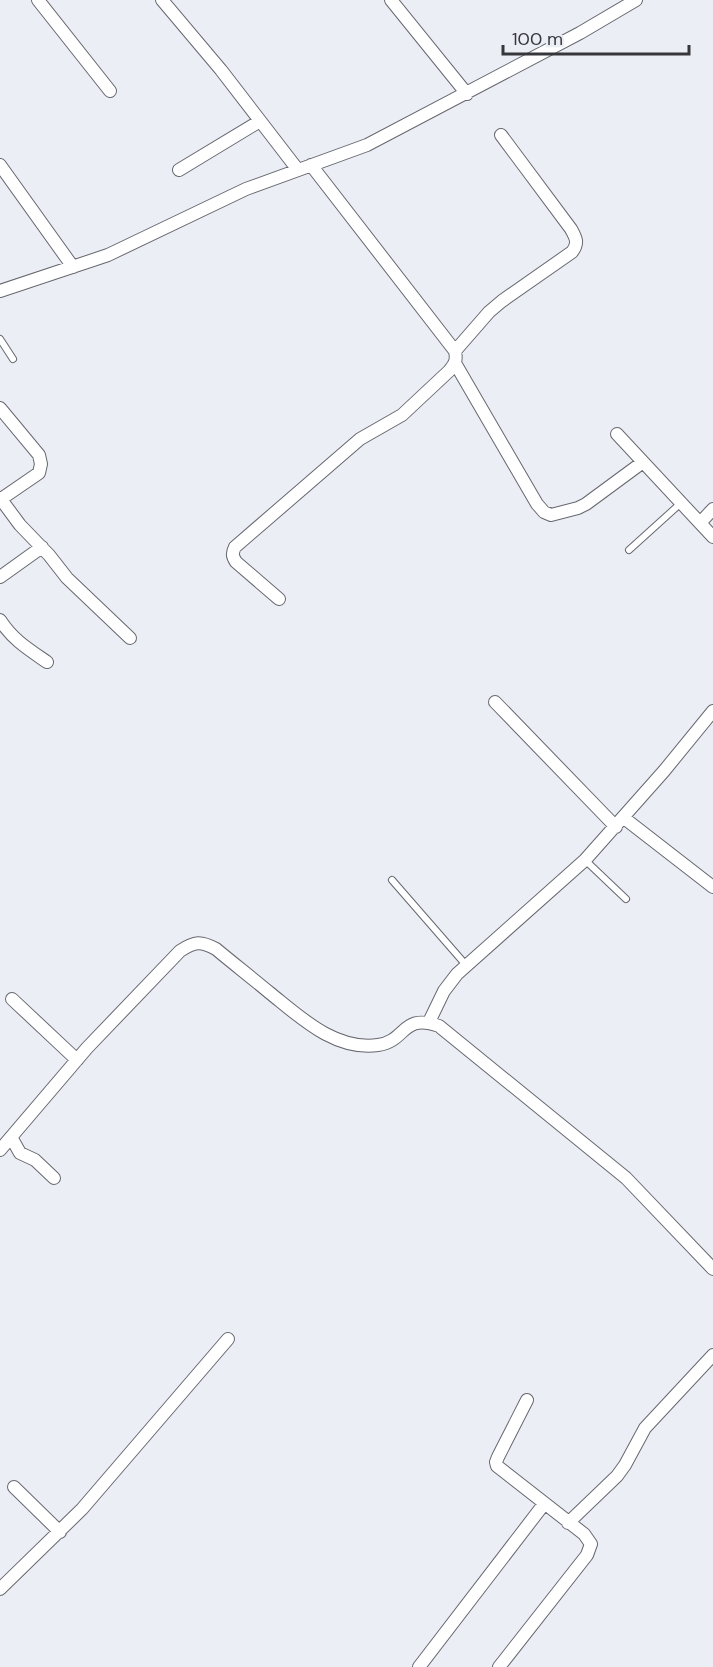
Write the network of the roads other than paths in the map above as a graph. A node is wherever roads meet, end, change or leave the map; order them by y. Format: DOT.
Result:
graph roads {
  1 [pos="38,0"];
  2 [pos="162,0"];
  3 [pos="391,0"];
  4 [pos="636,0"];
  5 [pos="110,92"];
  6 [pos="467,94"];
  7 [pos="260,121"];
  8 [pos="501,135"];
  9 [pos="0,165"];
  10 [pos="311,165"];
  11 [pos="179,170"];
  12 [pos="298,170"];
  13 [pos="73,267"];
  14 [pos="1,290"];
  15 [pos="0,339"];
  16 [pos="455,357"];
  17 [pos="14,359"];
  18 [pos="0,408"];
  19 [pos="617,434"];
  20 [pos="643,462"];
  21 [pos="0,498"];
  22 [pos="681,503"];
  23 [pos="713,509"];
  24 [pos="700,523"];
  25 [pos="713,537"];
  26 [pos="42,547"];
  27 [pos="629,550"];
  28 [pos="0,577"];
  29 [pos="279,599"];
  30 [pos="0,620"];
  31 [pos="130,638"];
  32 [pos="47,662"];
  33 [pos="495,702"];
  34 [pos="713,711"];
  35 [pos="620,822"];
  36 [pos="585,860"];
  37 [pos="392,880"];
  38 [pos="713,888"];
  39 [pos="626,899"];
  40 [pos="467,965"];
  41 [pos="12,999"];
  42 [pos="429,1022"];
  43 [pos="77,1060"];
  44 [pos="12,1137"];
  45 [pos="0,1150"];
  46 [pos="54,1178"];
  47 [pos="713,1269"];
  48 [pos="228,1339"];
  49 [pos="713,1355"];
  50 [pos="526,1400"];
  51 [pos="14,1486"];
  52 [pos="544,1504"];
  53 [pos="568,1523"];
  54 [pos="60,1532"];
  55 [pos="0,1589"];
  56 [pos="419,1667"];
  57 [pos="499,1667"];
  1 -- 5 [label="street"];
  2 -- 7 [label="street"];
  3 -- 6 [label="street"];
  4 -- 6 [label="street"];
  6 -- 10 [label="street"];
  7 -- 11 [label="street"];
  7 -- 12 [label="street"];
  8 -- 16 [label="street"];
  9 -- 13 [label="street"];
  10 -- 12 [label="street"];
  10 -- 16 [label="street"];
  12 -- 13 [label="street"];
  13 -- 14 [label="street"];
  15 -- 17 [label="lane"];
  16 -- 20 [label="street"];
  16 -- 29 [label="street"];
  18 -- 21 [label="street"];
  19 -- 20 [label="street"];
  20 -- 22 [label="street"];
  21 -- 26 [label="street"];
  22 -- 24 [label="street"];
  22 -- 27 [label="lane"];
  23 -- 24 [label="street"];
  24 -- 25 [label="street"];
  26 -- 28 [label="street"];
  26 -- 31 [label="street"];
  30 -- 32 [label="street"];
  33 -- 35 [label="street"];
  34 -- 35 [label="street"];
  35 -- 36 [label="street"];
  35 -- 38 [label="street"];
  36 -- 39 [label="lane"];
  36 -- 40 [label="street"];
  37 -- 40 [label="lane"];
  40 -- 42 [label="street"];
  41 -- 43 [label="street"];
  42 -- 43 [label="street"];
  42 -- 47 [label="street"];
  43 -- 44 [label="street"];
  44 -- 45 [label="street"];
  44 -- 46 [label="street"];
  48 -- 54 [label="street"];
  49 -- 53 [label="street"];
  50 -- 52 [label="street"];
  51 -- 54 [label="street"];
  52 -- 53 [label="street"];
  52 -- 56 [label="street"];
  53 -- 57 [label="street"];
  54 -- 55 [label="street"];
}
